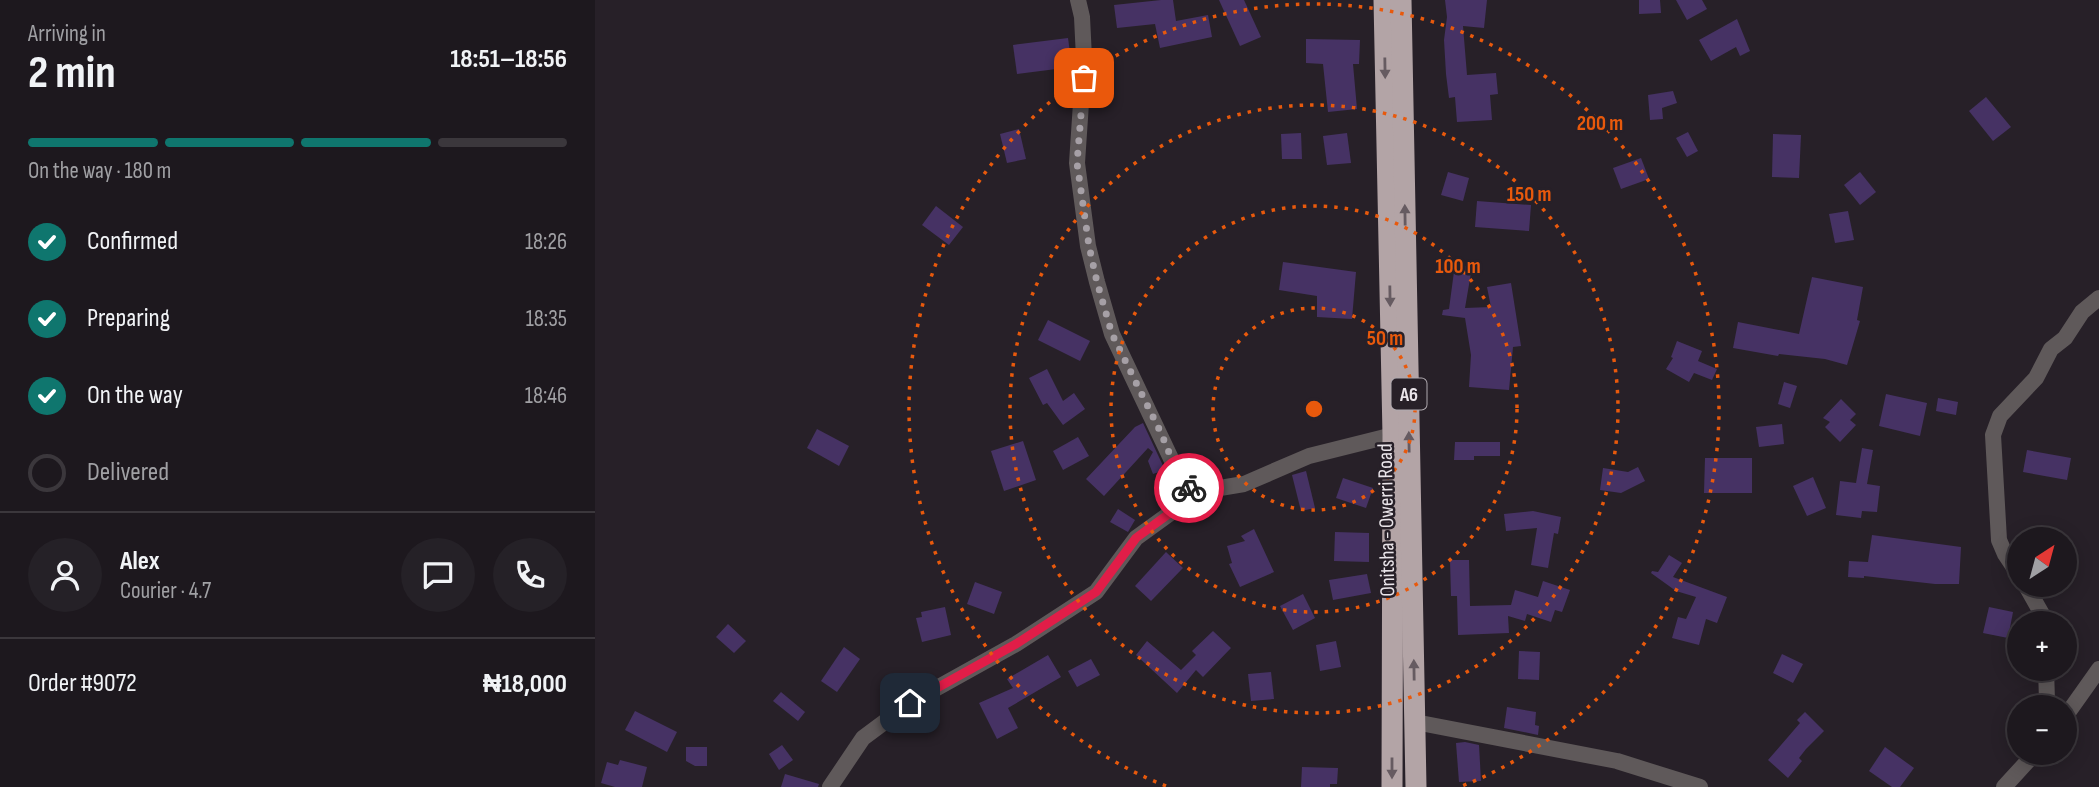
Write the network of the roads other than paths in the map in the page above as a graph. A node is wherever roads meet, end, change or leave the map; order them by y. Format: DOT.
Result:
graph roads {
  1 [pos="1078,0"];
  2 [pos="1384,0"];
  3 [pos="1402,0"];
  4 [pos="2099,298"];
  5 [pos="1393,435"];
  6 [pos="1193,496"];
  7 [pos="2007,557"];
  8 [pos="2099,670"];
  9 [pos="2077,700"];
  10 [pos="1415,722"];
  11 [pos="2024,765"];
  12 [pos="830,787"];
  13 [pos="1392,787"];
  14 [pos="1416,787"];
  15 [pos="1700,787"];
  16 [pos="2004,787"];
  1 -- 6 [label="street"];
  2 -- 5 [label="highway, Onitsha - Owerri Road / A6, one-way"];
  10 -- 3 [label="highway, Onitsha - Owerri Road / A6, one-way"];
  4 -- 7 [label="street"];
  5 -- 6 [label="street"];
  5 -- 13 [label="highway, Onitsha - Owerri Road / A6, one-way"];
  6 -- 12 [label="street"];
  8 -- 9 [label="street"];
  10 -- 14 [label="highway, Onitsha - Owerri Road / A6"];
  10 -- 15 [label="street"];
  11 -- 16 [label="street"];
}
